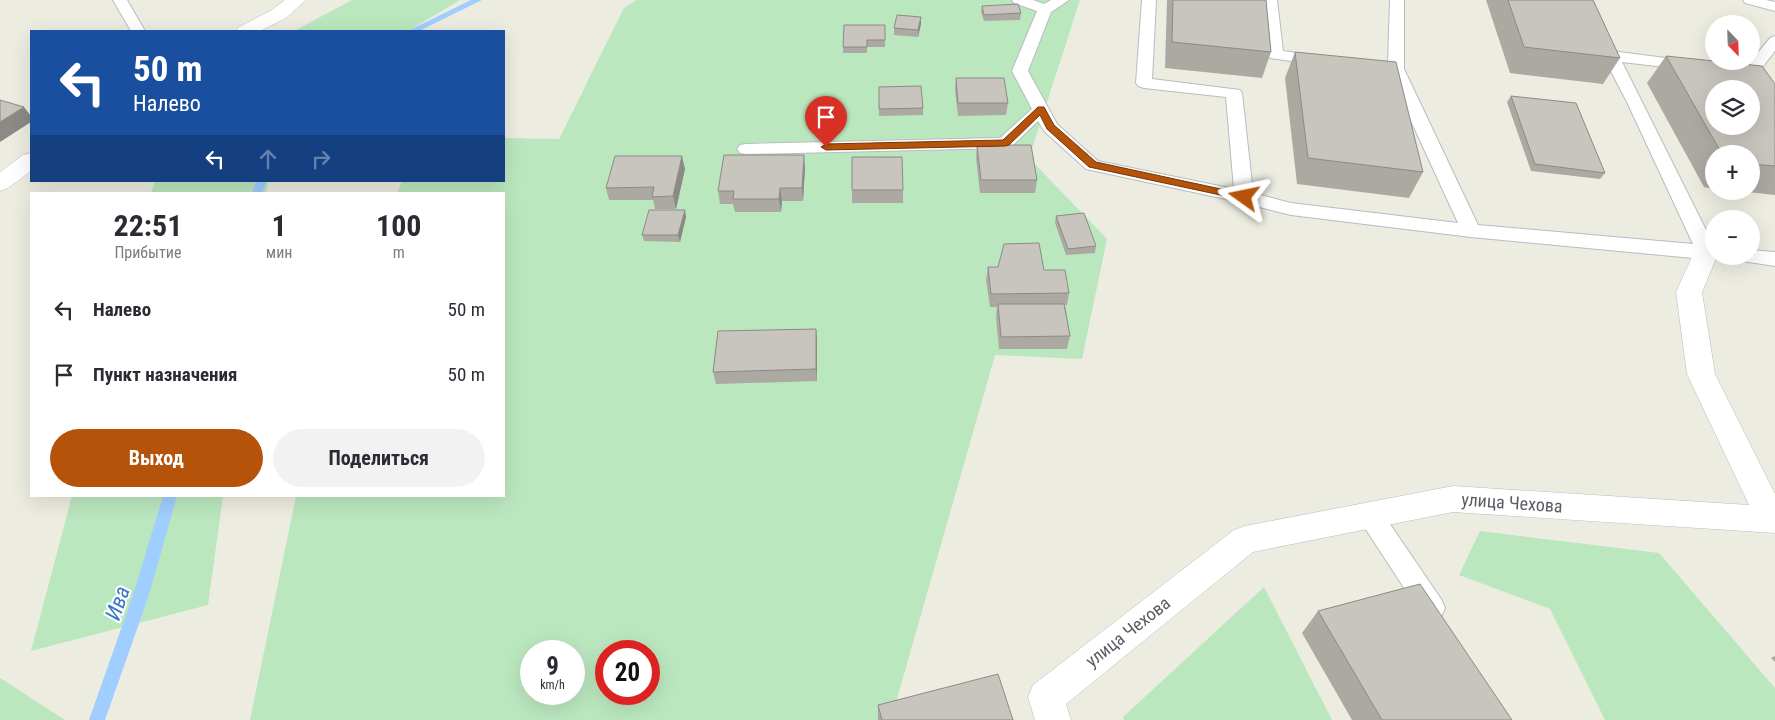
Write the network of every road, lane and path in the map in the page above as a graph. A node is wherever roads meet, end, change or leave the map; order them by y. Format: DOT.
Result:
graph roads {
  1 [pos="120,0"];
  2 [pos="297,0"];
  3 [pos="1019,0"];
  4 [pos="1062,0"];
  5 [pos="1150,0"];
  6 [pos="1270,0"];
  7 [pos="1397,0"];
  8 [pos="1750,0"];
  9 [pos="1775,7"];
  10 [pos="1045,9"];
  11 [pos="137,30"];
  12 [pos="248,30"];
  13 [pos="1775,41"];
  14 [pos="1332,62"];
  15 [pos="1369,66"];
  16 [pos="1396,69"];
  17 [pos="1041,109"];
  18 [pos="746,149"];
  19 [pos="30,161"];
  20 [pos="0,183"];
  21 [pos="1244,197"];
  22 [pos="1472,231"];
  23 [pos="1705,243"];
  24 [pos="1705,253"];
  25 [pos="1760,257"];
  26 [pos="1775,259"];
  27 [pos="1705,262"];
  28 [pos="1370,515"];
  29 [pos="1773,521"];
  30 [pos="1444,626"];
  31 [pos="1053,720"];
  1 -- 11 [label="lane"];
  2 -- 12 [label="street"];
  3 -- 10 [label="lane"];
  4 -- 10 [label="lane"];
  5 -- 21 [label="lane"];
  6 -- 14 [label="lane"];
  7 -- 16 [label="lane"];
  8 -- 9 [label="lane"];
  10 -- 17 [label="lane"];
  13 -- 23 [label="lane"];
  15 -- 16 [label="lane"];
  16 -- 22 [label="lane"];
  17 -- 18 [label="lane"];
  17 -- 21 [label="lane"];
  19 -- 20 [label="street"];
  21 -- 22 [label="lane"];
  22 -- 24 [label="lane"];
  25 -- 26 [label="lane"];
  27 -- 29 [label="street, улица Чехова"];
  28 -- 29 [label="street, улица Чехова"];
  28 -- 30 [label="lane"];
  28 -- 31 [label="street, улица Чехова"];
}
